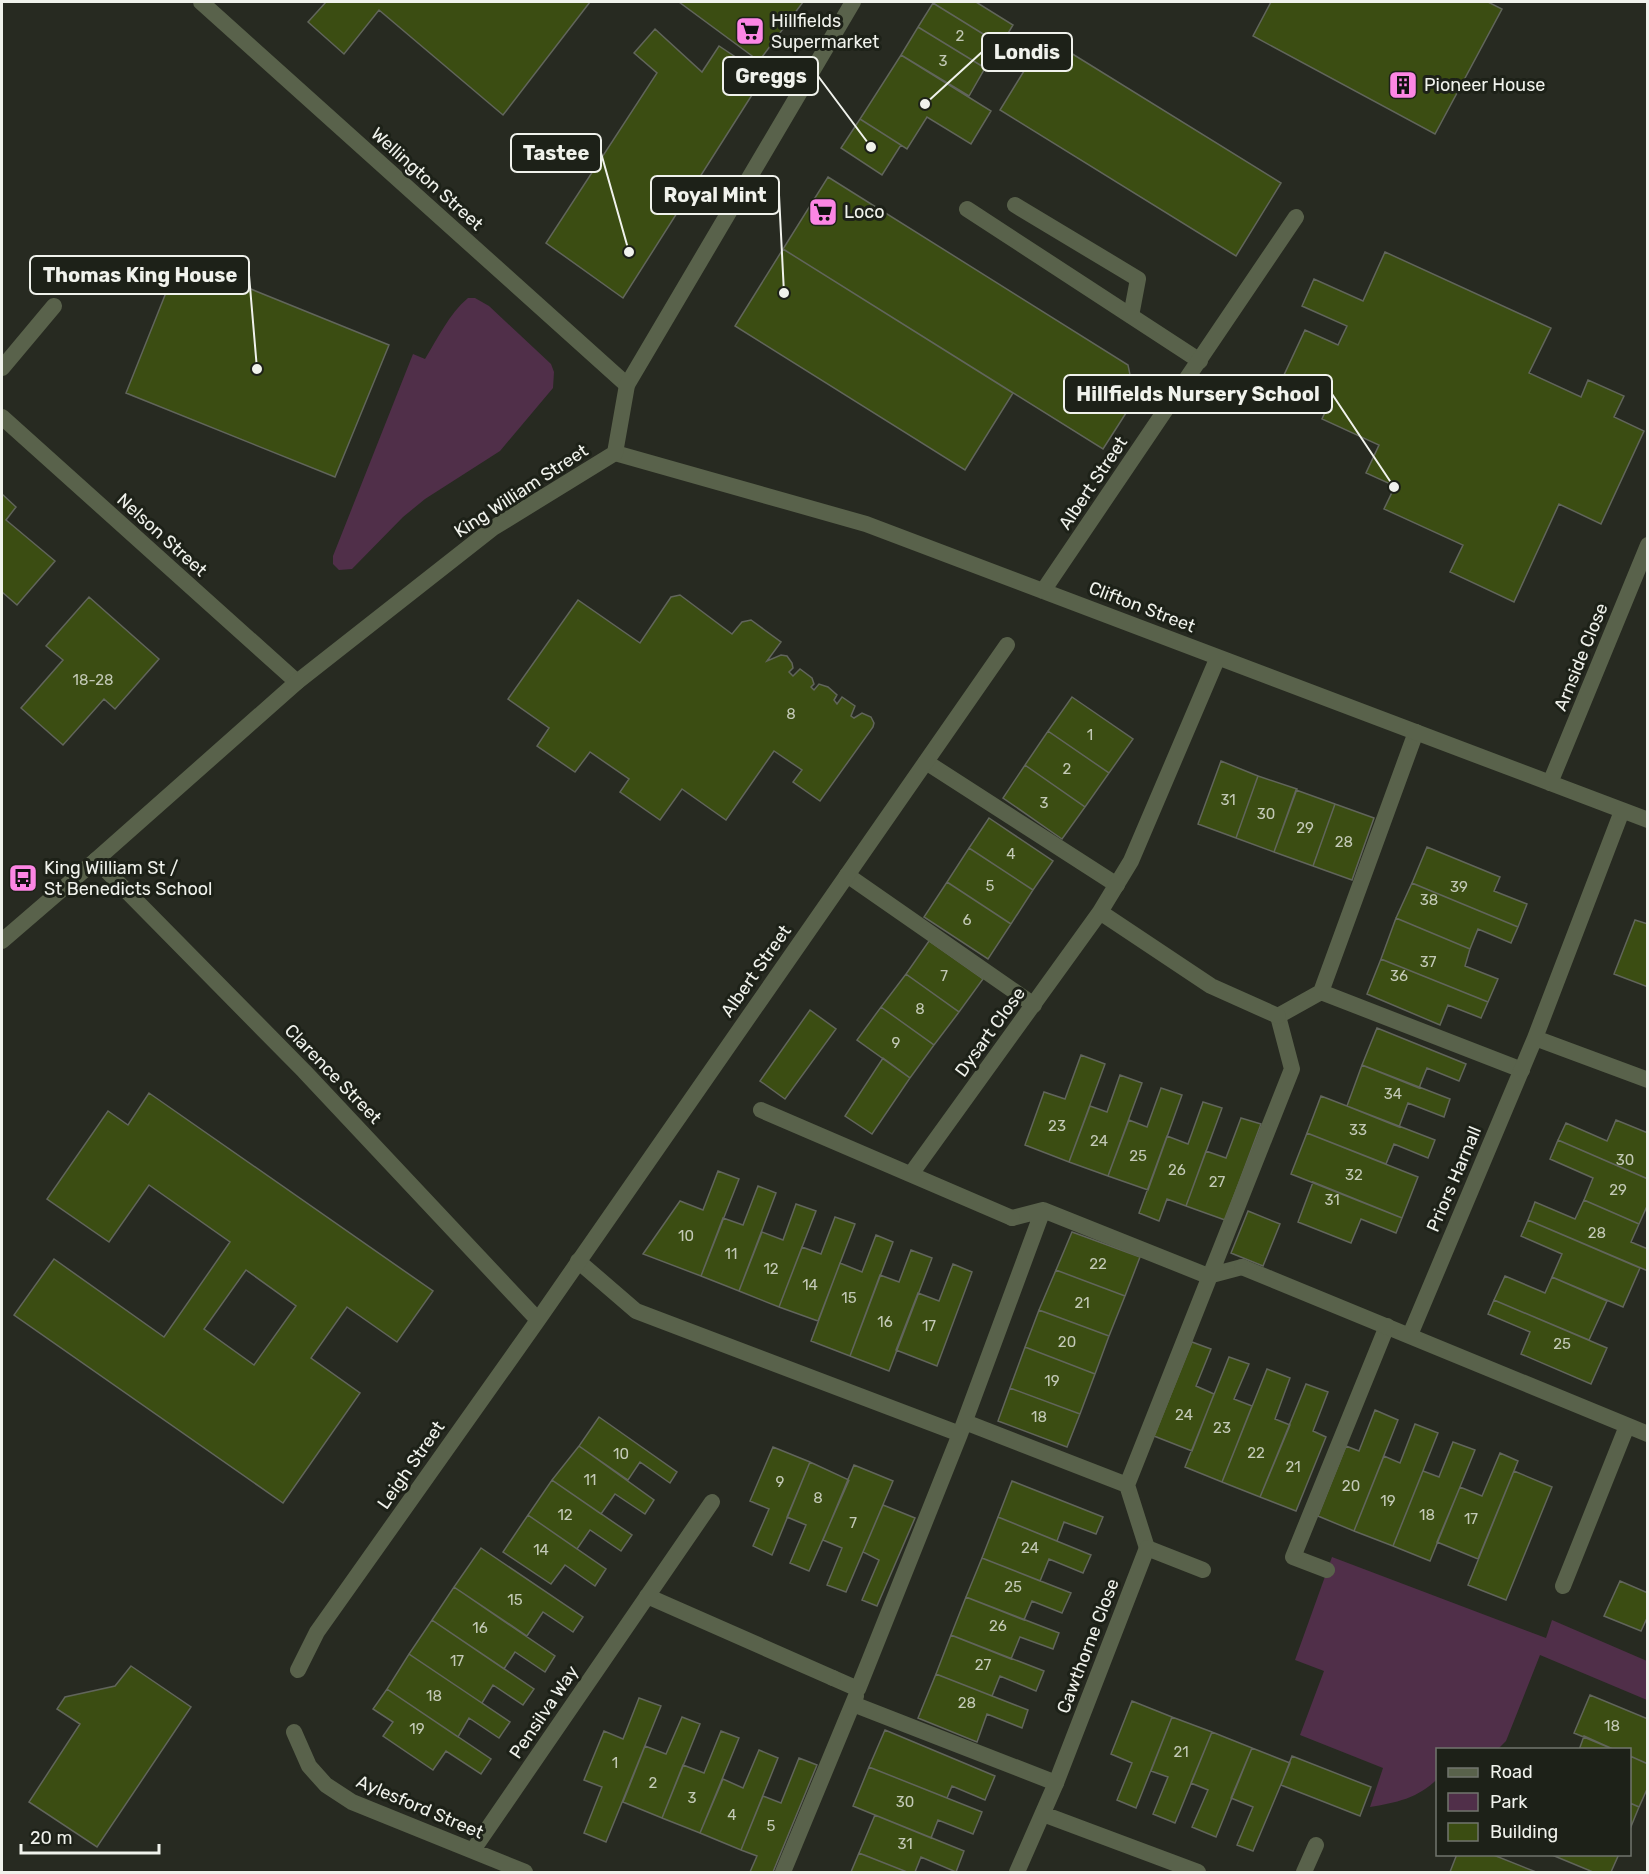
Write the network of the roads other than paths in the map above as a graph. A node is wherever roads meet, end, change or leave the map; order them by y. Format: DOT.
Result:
graph roads {
  1 [pos="201,2"];
  2 [pos="853,2"];
  3 [pos="1015,205"];
  4 [pos="967,209"];
  5 [pos="1296,217"];
  6 [pos="54,306"];
  7 [pos="1131,316"];
  8 [pos="1200,361"];
  9 [pos="2,368"];
  10 [pos="627,385"];
  11 [pos="2,417"];
  12 [pos="615,453"];
  13 [pos="1647,545"];
  14 [pos="1043,591"];
  15 [pos="1007,645"];
  16 [pos="1218,657"];
  17 [pos="297,682"];
  18 [pos="1416,732"];
  19 [pos="926,762"];
  20 [pos="1550,783"];
  21 [pos="1622,811"];
  22 [pos="1647,820"];
  23 [pos="96,860"];
  24 [pos="847,875"];
  25 [pos="1117,885"];
  26 [pos="1100,912"];
  27 [pos="2,941"];
  28 [pos="1321,992"];
  29 [pos="1034,1005"];
  30 [pos="1278,1016"];
  31 [pos="1535,1038"];
  32 [pos="1521,1070"];
  33 [pos="1647,1080"];
  34 [pos="761,1110"];
  35 [pos="911,1174"];
  36 [pos="1043,1210"];
  37 [pos="578,1261"];
  38 [pos="1208,1276"];
  39 [pos="538,1320"];
  40 [pos="1387,1326"];
  41 [pos="1410,1335"];
  42 [pos="1627,1426"];
  43 [pos="962,1428"];
  44 [pos="1647,1434"];
  45 [pos="1127,1485"];
  46 [pos="712,1502"];
  47 [pos="1147,1548"];
  48 [pos="1203,1570"];
  49 [pos="1327,1570"];
  50 [pos="1563,1586"];
  51 [pos="647,1596"];
  52 [pos="298,1670"];
  53 [pos="855,1697"];
  54 [pos="294,1731"];
  55 [pos="1056,1783"];
  56 [pos="1043,1814"];
  57 [pos="1316,1845"];
  58 [pos="473,1850"];
  59 [pos="525,1872"];
  60 [pos="783,1872"];
  61 [pos="1017,1872"];
  62 [pos="1198,1872"];
  63 [pos="1304,1872"];
  1 -- 10 [label="street, Wellington Street"];
  2 -- 10 [label="street, King William Street"];
  3 -- 7 [label="street"];
  4 -- 7 [label="street"];
  5 -- 8 [label="street, Albert Street"];
  6 -- 9 [label="street"];
  7 -- 8 [label="street"];
  8 -- 14 [label="street, Albert Street"];
  10 -- 12 [label="street, King William Street"];
  11 -- 17 [label="street, Nelson Street"];
  12 -- 14 [label="street, Clifton Street"];
  12 -- 17 [label="street, King William Street"];
  13 -- 20 [label="street, Arnside Close"];
  14 -- 16 [label="street, Clifton Street"];
  15 -- 19 [label="street, Albert Street"];
  16 -- 18 [label="street, Clifton Street"];
  16 -- 25 [label="street, Dysart Close"];
  17 -- 23 [label="street, King William Street"];
  18 -- 20 [label="street, Clifton Street"];
  18 -- 28 [label="street"];
  19 -- 24 [label="street, Albert Street"];
  19 -- 25 [label="street"];
  20 -- 21 [label="street, Clifton Street"];
  21 -- 22 [label="street, Clifton Street"];
  21 -- 31 [label="street, Priors Harnall"];
  23 -- 27 [label="street, King William Street"];
  23 -- 39 [label="street, Clarence Street"];
  24 -- 29 [label="street"];
  24 -- 37 [label="street, Albert Street"];
  25 -- 26 [label="street, Dysart Close"];
  26 -- 29 [label="street, Dysart Close"];
  26 -- 30 [label="street"];
  28 -- 30 [label="street"];
  28 -- 32 [label="street"];
  29 -- 35 [label="street, Dysart Close"];
  30 -- 38 [label="street"];
  31 -- 32 [label="street, Priors Harnall"];
  31 -- 33 [label="street"];
  32 -- 41 [label="street, Priors Harnall"];
  34 -- 35 [label="street"];
  35 -- 36 [label="street"];
  36 -- 38 [label="street"];
  36 -- 43 [label="street"];
  37 -- 39 [label="street, Albert Street"];
  37 -- 43 [label="street"];
  38 -- 40 [label="street"];
  38 -- 45 [label="street"];
  39 -- 52 [label="street, Leigh Street"];
  40 -- 41 [label="street"];
  40 -- 49 [label="street"];
  41 -- 42 [label="street"];
  42 -- 44 [label="street"];
  42 -- 50 [label="street"];
  43 -- 45 [label="street"];
  43 -- 53 [label="street"];
  45 -- 47 [label="street"];
  46 -- 51 [label="street, Pensilva Way"];
  47 -- 48 [label="street"];
  47 -- 55 [label="street, Cawthorne Close"];
  51 -- 53 [label="street"];
  51 -- 58 [label="street, Pensilva Way"];
  53 -- 55 [label="street"];
  53 -- 60 [label="street"];
  54 -- 58 [label="street, Aylesford Street"];
  55 -- 56 [label="street, Cawthorne Close"];
  56 -- 61 [label="street, Cawthorne Close"];
  56 -- 62 [label="street"];
  57 -- 63 [label="street"];
  58 -- 59 [label="street, Aylesford Street"];
}
